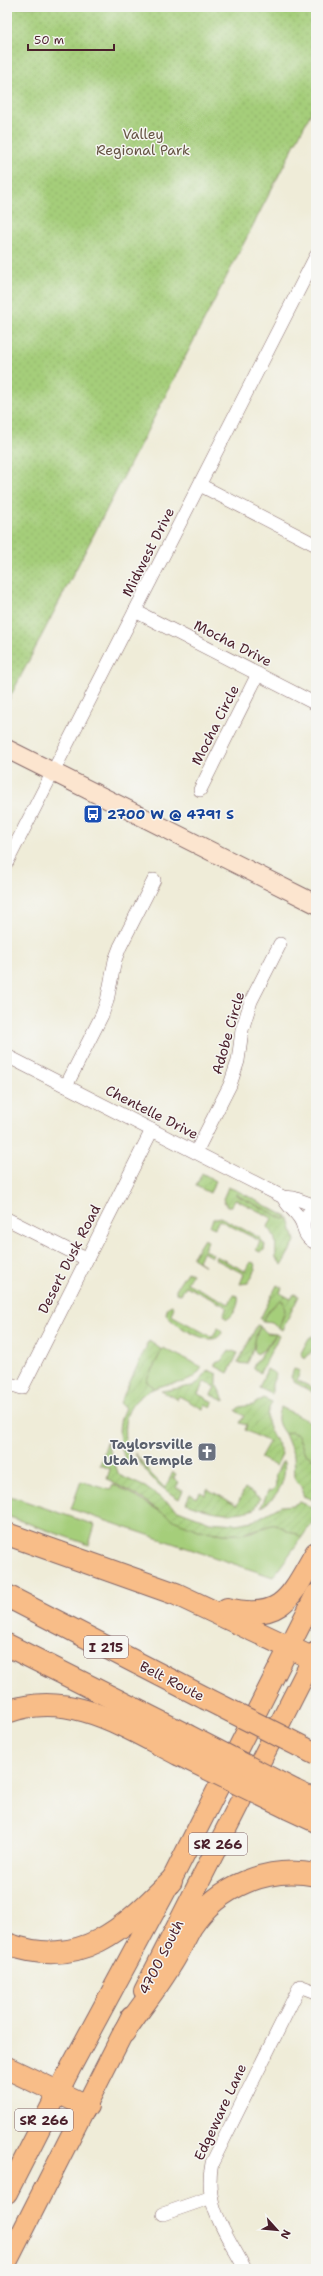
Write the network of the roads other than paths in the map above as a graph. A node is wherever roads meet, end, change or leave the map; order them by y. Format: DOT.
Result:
graph roads {
  1 [pos="316,256"];
  2 [pos="200,485"];
  3 [pos="316,545"];
  4 [pos="135,611"];
  5 [pos="258,674"];
  6 [pos="316,704"];
  7 [pos="7,749"];
  8 [pos="53,772"];
  9 [pos="200,790"];
  10 [pos="7,862"];
  11 [pos="154,880"];
  12 [pos="316,904"];
  13 [pos="280,944"];
  14 [pos="7,1056"];
  15 [pos="66,1086"];
  16 [pos="152,1130"];
  17 [pos="196,1152"];
  18 [pos="283,1197"];
  19 [pos="316,1207"];
  20 [pos="7,1219"];
  21 [pos="303,1226"];
  22 [pos="316,1243"];
  23 [pos="86,1259"];
  24 [pos="7,1383"];
  25 [pos="7,1534"];
  26 [pos="316,1553"];
  27 [pos="176,1594"];
  28 [pos="316,1594"];
  29 [pos="7,1596"];
  30 [pos="7,1645"];
  31 [pos="290,1646"];
  32 [pos="315,1656"];
  33 [pos="7,1712"];
  34 [pos="182,1744"];
  35 [pos="316,1754"];
  36 [pos="292,1799"];
  37 [pos="316,1801"];
  38 [pos="316,1821"];
  39 [pos="316,1875"];
  40 [pos="171,1881"];
  41 [pos="7,1944"];
  42 [pos="316,1992"];
  43 [pos="124,2032"];
  44 [pos="7,2068"];
  45 [pos="57,2093"];
  46 [pos="87,2106"];
  47 [pos="7,2193"];
  48 [pos="210,2198"];
  49 [pos="163,2214"];
  50 [pos="7,2262"];
  51 [pos="245,2269"];
  1 -- 2 [label="street, Midwest Drive"];
  2 -- 3 [label="street"];
  2 -- 4 [label="street, Midwest Drive"];
  4 -- 5 [label="street, Mocha Drive"];
  4 -- 8 [label="street, Midwest Drive"];
  5 -- 6 [label="street, Mocha Drive"];
  5 -- 9 [label="street, Mocha Circle"];
  7 -- 8 [label="main road"];
  8 -- 10 [label="street, Midwest Drive"];
  8 -- 12 [label="main road"];
  11 -- 15 [label="street"];
  13 -- 17 [label="street, Adobe Circle"];
  14 -- 15 [label="street, Chentelle Drive"];
  15 -- 16 [label="street, Chentelle Drive"];
  16 -- 17 [label="street, Chentelle Drive"];
  16 -- 23 [label="street, Desert Dusk Road"];
  17 -- 18 [label="street, Chentelle Drive"];
  18 -- 19 [label="street, Chentelle Drive"];
  18 -- 21 [label="street, Chentelle Drive"];
  19 -- 21 [label="street, Chentelle Drive"];
  20 -- 23 [label="street"];
  21 -- 22 [label="street, Chentelle Drive"];
  23 -- 24 [label="street, Desert Dusk Road"];
  25 -- 27 [label="highway"];
  26 -- 27 [label="highway"];
  27 -- 31 [label="highway"];
  28 -- 31 [label="main road, 4700 South"];
  29 -- 35 [label="highway, Belt Route / I 215, bridge"];
  30 -- 34 [label="highway"];
  31 -- 32 [label="highway"];
  31 -- 40 [label="main road, 4700 South / SR 266"];
  32 -- 43 [label="main road, 4700 South / SR 266"];
  33 -- 34 [label="highway"];
  34 -- 36 [label="highway, bridge"];
  36 -- 37 [label="highway"];
  36 -- 38 [label="highway"];
  39 -- 43 [label="highway"];
  40 -- 41 [label="highway"];
  40 -- 45 [label="main road, 4700 South / SR 266"];
  42 -- 48 [label="street, Edgeware Lane"];
  43 -- 46 [label="main road, 4700 South / SR 266"];
  44 -- 45 [label="highway"];
  45 -- 46 [label="highway"];
  45 -- 47 [label="main road, 4700 South / SR 266"];
  46 -- 50 [label="main road, 4700 South / SR 266"];
  48 -- 49 [label="street"];
  48 -- 51 [label="street, Edgeware Lane"];
}
